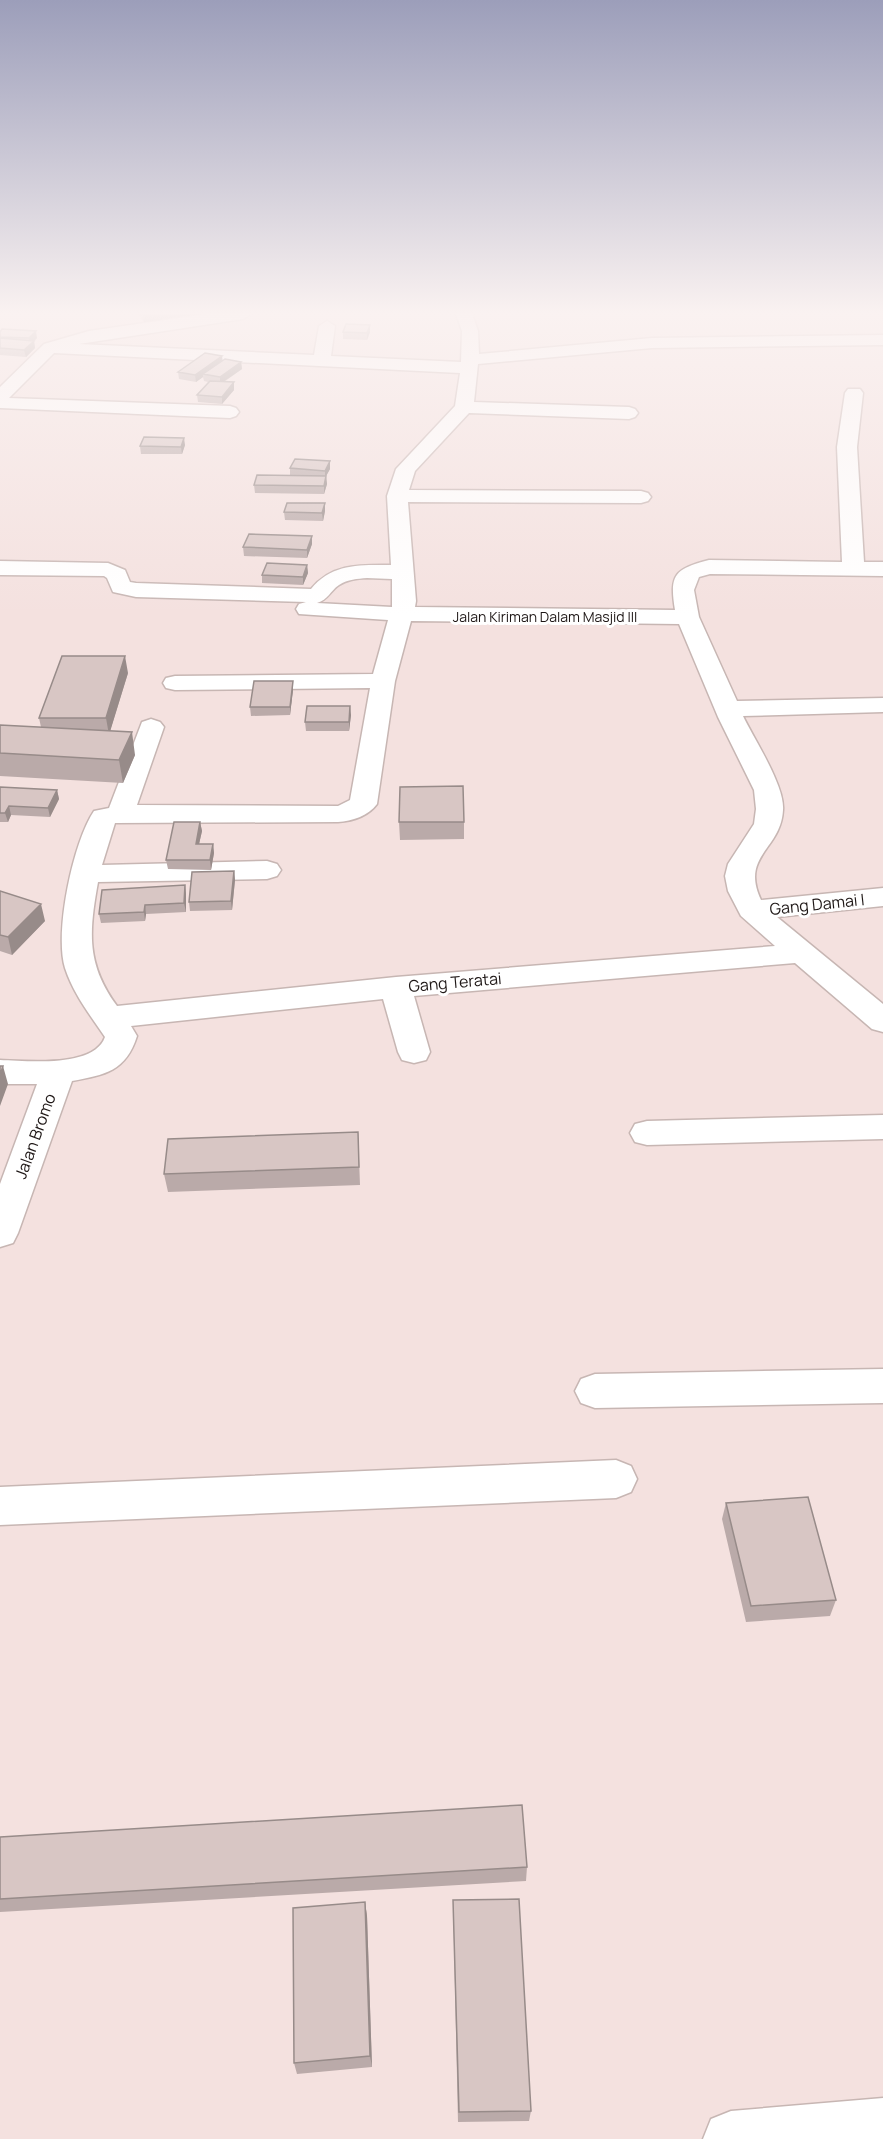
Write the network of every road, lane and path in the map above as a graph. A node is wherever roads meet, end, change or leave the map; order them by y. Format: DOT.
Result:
graph roads {
  1 [pos="457,414"];
  2 [pos="851,414"];
  3 [pos="398,496"];
  4 [pos="641,497"];
  5 [pos="853,567"];
  6 [pos="0,568"];
  7 [pos="403,573"];
  8 [pos="881,574"];
  9 [pos="307,609"];
  10 [pos="403,614"];
  11 [pos="688,616"];
  12 [pos="383,681"];
  13 [pos="175,683"];
  14 [pos="883,705"];
  15 [pos="728,709"];
  16 [pos="151,727"];
  17 [pos="121,813"];
  18 [pos="267,870"];
  19 [pos="86,874"];
  20 [pos="883,897"];
  21 [pos="751,910"];
  22 [pos="802,953"];
  23 [pos="396,987"];
  24 [pos="109,1018"];
  25 [pos="883,1021"];
  26 [pos="414,1053"];
  27 [pos="0,1072"];
  28 [pos="58,1073"];
  29 [pos="883,1126"];
  30 [pos="647,1133"];
  31 [pos="0,1233"];
  32 [pos="883,1386"];
  33 [pos="596,1391"];
  34 [pos="616,1479"];
  35 [pos="0,1506"];
  36 [pos="883,2126"];
  37 [pos="732,2139"];
  1 -- 3 [label="street"];
  2 -- 5 [label="street"];
  3 -- 4 [label="street"];
  3 -- 7 [label="street"];
  5 -- 8 [label="street"];
  5 -- 11 [label="street"];
  6 -- 7 [label="street"];
  7 -- 10 [label="street"];
  9 -- 10 [label="street, Jalan Kiriman Dalam Masjid III"];
  10 -- 11 [label="street, Jalan Kiriman Dalam Masjid III"];
  10 -- 12 [label="street"];
  11 -- 15 [label="street"];
  12 -- 13 [label="street"];
  12 -- 17 [label="street"];
  14 -- 15 [label="street"];
  15 -- 21 [label="street"];
  16 -- 17 [label="street"];
  17 -- 19 [label="street"];
  18 -- 19 [label="street"];
  19 -- 24 [label="street"];
  20 -- 21 [label="street, Gang Damai I"];
  21 -- 22 [label="street"];
  22 -- 23 [label="street, Gang Teratai"];
  22 -- 25 [label="street"];
  23 -- 24 [label="street, Gang Teratai"];
  23 -- 26 [label="street"];
  24 -- 28 [label="street"];
  27 -- 28 [label="street"];
  28 -- 31 [label="street, Jalan Bromo"];
  29 -- 30 [label="street"];
  32 -- 33 [label="street"];
  34 -- 35 [label="street"];
  36 -- 37 [label="street"];
}
